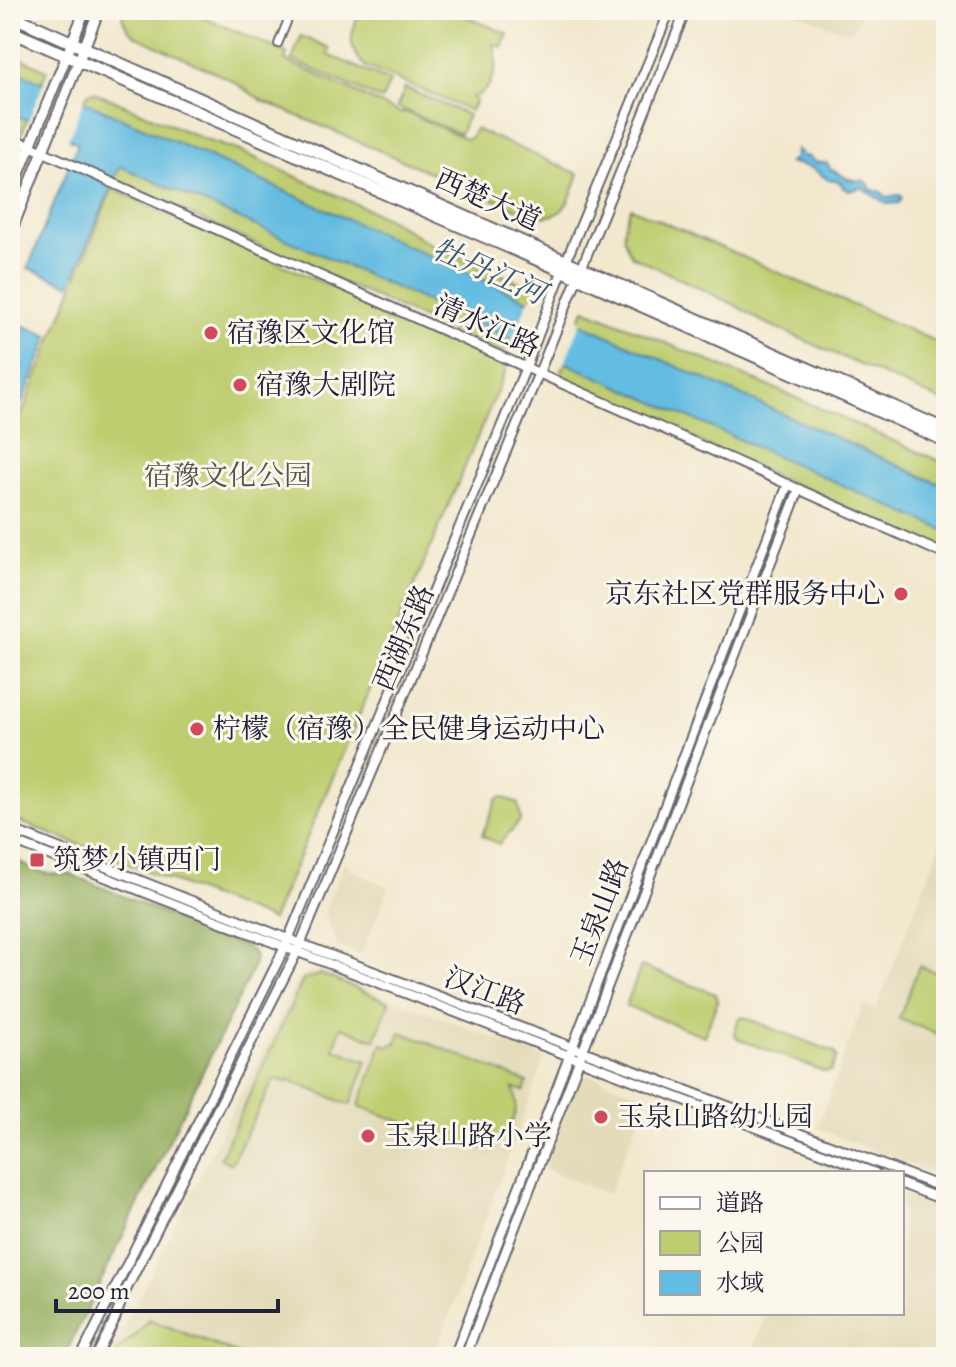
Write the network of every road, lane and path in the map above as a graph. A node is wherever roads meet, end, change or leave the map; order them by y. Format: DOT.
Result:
graph roads {
  1 [pos="85,10"];
  2 [pos="99,10"];
  3 [pos="292,10"];
  4 [pos="670,10"];
  5 [pos="686,10"];
  6 [pos="10,15"];
  7 [pos="10,31"];
  8 [pos="72,43"];
  9 [pos="278,44"];
  10 [pos="66,55"];
  11 [pos="83,55"];
  12 [pos="10,137"];
  13 [pos="30,146"];
  14 [pos="43,152"];
  15 [pos="10,196"];
  16 [pos="10,234"];
  17 [pos="564,266"];
  18 [pos="580,273"];
  19 [pos="526,367"];
  20 [pos="539,373"];
  21 [pos="946,430"];
  22 [pos="946,441"];
  23 [pos="788,484"];
  24 [pos="799,489"];
  25 [pos="946,555"];
  26 [pos="10,829"];
  27 [pos="10,840"];
  28 [pos="286,943"];
  29 [pos="298,948"];
  30 [pos="570,1051"];
  31 [pos="580,1055"];
  32 [pos="870,1171"];
  33 [pos="897,1171"];
  34 [pos="904,1174"];
  35 [pos="904,1185"];
  36 [pos="946,1189"];
  37 [pos="946,1201"];
  38 [pos="81,1357"];
  39 [pos="96,1357"];
  40 [pos="454,1357"];
  41 [pos="465,1357"];
  1 -- 8 [label="main road"];
  2 -- 11 [label="main road"];
  3 -- 9 [label="street"];
  4 -- 17 [label="street, 西湖东路"];
  5 -- 18 [label="street, 西湖东路"];
  6 -- 8 [label="highway, 西楚大道"];
  7 -- 10 [label="highway, 西楚大道"];
  8 -- 10 [label="main road"];
  8 -- 11 [label="highway, 西楚大道"];
  10 -- 11 [label="highway, 西楚大道"];
  10 -- 13 [label="main road"];
  11 -- 14 [label="main road"];
  11 -- 17 [label="highway, 西楚大道"];
  12 -- 13 [label="street, 清水江路"];
  13 -- 14 [label="street, 清水江路"];
  13 -- 15 [label="main road"];
  14 -- 16 [label="main road"];
  14 -- 19 [label="street, 清水江路"];
  17 -- 18 [label="highway, 西楚大道"];
  17 -- 19 [label="street, 西湖东路"];
  18 -- 20 [label="street, 西湖东路"];
  18 -- 21 [label="highway, 西楚大道"];
  18 -- 22 [label="highway, 西楚大道"];
  19 -- 20 [label="street, 清水江路"];
  19 -- 28 [label="street, 西湖东路"];
  20 -- 23 [label="street, 清水江路"];
  20 -- 29 [label="street, 西湖东路"];
  23 -- 24 [label="street, 清水江路"];
  23 -- 30 [label="street, 玉泉山路"];
  24 -- 25 [label="street, 清水江路"];
  24 -- 31 [label="street, 玉泉山路"];
  26 -- 28 [label="street, 汉江路"];
  27 -- 28 [label="street, 汉江路"];
  28 -- 29 [label="street, 汉江路"];
  28 -- 38 [label="street, 西湖东路"];
  29 -- 30 [label="street, 汉江路"];
  29 -- 39 [label="street, 西湖东路"];
  30 -- 31 [label="street, 汉江路"];
  30 -- 40 [label="street, 玉泉山路"];
  31 -- 32 [label="street, 汉江路"];
  31 -- 33 [label="street, 汉江路"];
  31 -- 41 [label="street, 玉泉山路"];
  34 -- 36 [label="street, 汉江路"];
  35 -- 37 [label="street"];
}
